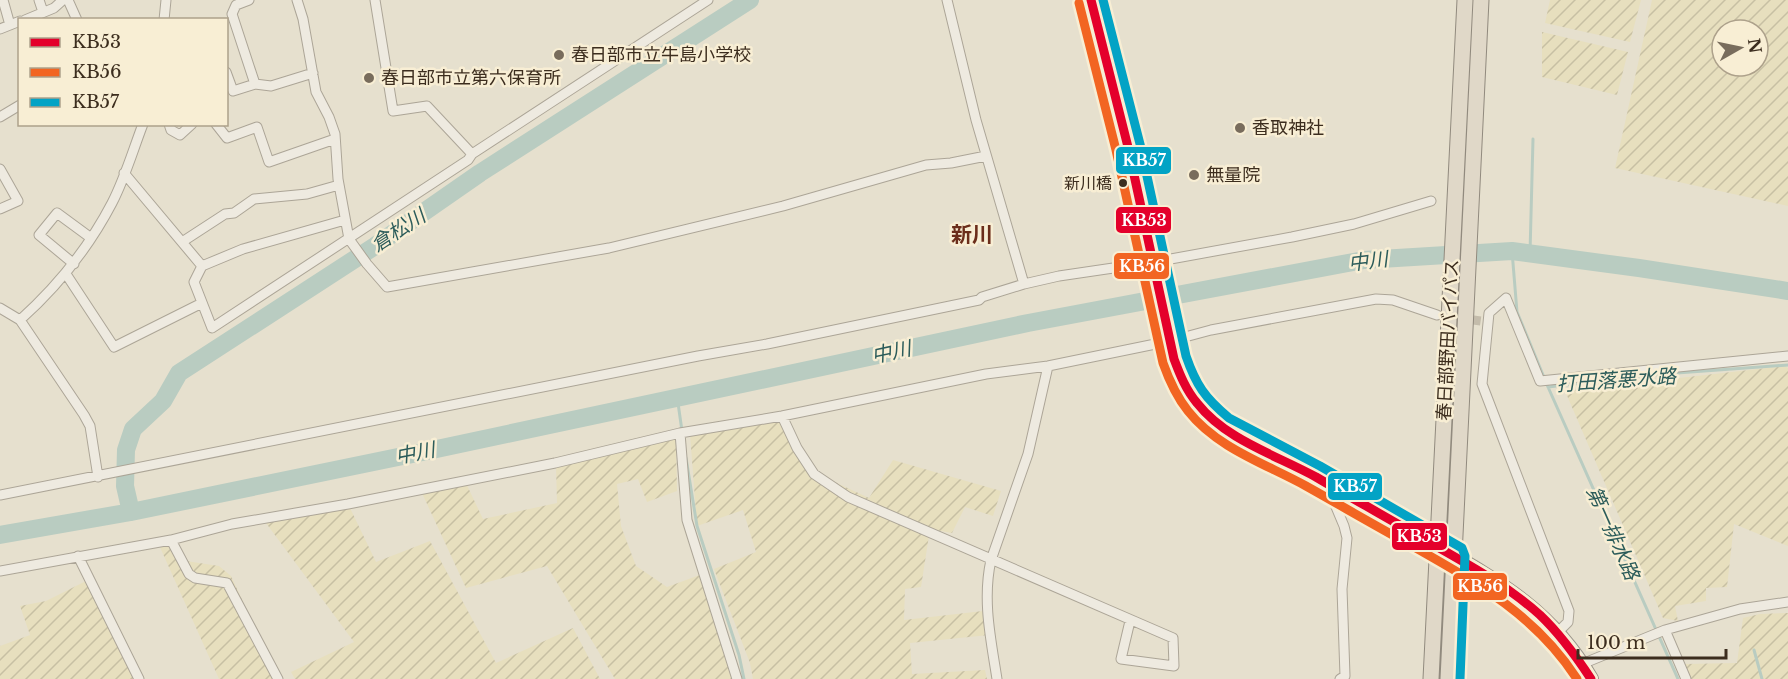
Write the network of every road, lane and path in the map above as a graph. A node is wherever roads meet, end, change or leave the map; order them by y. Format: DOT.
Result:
graph roads {
  1 [pos="3,0"];
  2 [pos="39,0"];
  3 [pos="63,0"];
  4 [pos="69,0"];
  5 [pos="166,0"];
  6 [pos="249,0"];
  7 [pos="297,0"];
  8 [pos="375,0"];
  9 [pos="708,0"];
  10 [pos="947,0"];
  11 [pos="1091,0"];
  12 [pos="1465,0"];
  13 [pos="1481,0"];
  14 [pos="43,12"];
  15 [pos="232,14"];
  16 [pos="30,18"];
  17 [pos="76,18"];
  18 [pos="164,18"];
  19 [pos="225,18"];
  20 [pos="18,22"];
  21 [pos="10,25"];
  22 [pos="0,29"];
  23 [pos="313,73"];
  24 [pos="228,77"];
  25 [pos="255,84"];
  26 [pos="18,106"];
  27 [pos="0,117"];
  28 [pos="142,126"];
  29 [pos="170,126"];
  30 [pos="190,126"];
  31 [pos="218,126"];
  32 [pos="335,139"];
  33 [pos="472,154"];
  34 [pos="986,156"];
  35 [pos="0,169"];
  36 [pos="124,173"];
  37 [pos="339,185"];
  38 [pos="1431,201"];
  39 [pos="1462,204"];
  40 [pos="0,209"];
  41 [pos="345,220"];
  42 [pos="91,238"];
  43 [pos="351,241"];
  44 [pos="182,242"];
  45 [pos="74,264"];
  46 [pos="202,266"];
  47 [pos="1155,268"];
  48 [pos="66,274"];
  49 [pos="1024,284"];
  50 [pos="1457,301"];
  51 [pos="202,303"];
  52 [pos="0,308"];
  53 [pos="1437,315"];
  54 [pos="20,320"];
  55 [pos="1170,337"];
  56 [pos="1788,356"];
  57 [pos="1048,366"];
  58 [pos="782,416"];
  59 [pos="680,433"];
  60 [pos="98,477"];
  61 [pos="1326,483"];
  62 [pos="0,495"];
  63 [pos="171,540"];
  64 [pos="1437,547"];
  65 [pos="78,556"];
  66 [pos="1454,556"];
  67 [pos="991,560"];
  68 [pos="0,571"];
  69 [pos="1788,602"];
  70 [pos="1130,621"];
  71 [pos="1665,630"];
  72 [pos="1558,632"];
  73 [pos="1582,664"];
  74 [pos="139,679"];
  75 [pos="279,679"];
  76 [pos="737,679"];
  77 [pos="997,679"];
  78 [pos="1340,679"];
  79 [pos="1431,679"];
  80 [pos="1448,679"];
  81 [pos="1591,679"];
  82 [pos="1686,679"];
  1 -- 21 [label="street"];
  2 -- 14 [label="street"];
  3 -- 14 [label="street"];
  4 -- 17 [label="street"];
  5 -- 18 [label="street"];
  6 -- 15 [label="street"];
  7 -- 23 [label="street"];
  8 -- 33 [label="street"];
  9 -- 33 [label="street"];
  10 -- 34 [label="street"];
  11 -- 47 [label="main road"];
  12 -- 39 [label="highway, 春日部野田バイパス"];
  13 -- 39 [label="highway, 春日部野田バイパス"];
  14 -- 16 [label="street"];
  15 -- 19 [label="street"];
  15 -- 25 [label="street"];
  20 -- 21 [label="street"];
  21 -- 22 [label="street"];
  23 -- 25 [label="street"];
  23 -- 32 [label="street"];
  24 -- 25 [label="street"];
  26 -- 27 [label="street"];
  28 -- 36 [label="street"];
  29 -- 30 [label="street"];
  31 -- 32 [label="street"];
  32 -- 37 [label="street"];
  33 -- 43 [label="street"];
  34 -- 43 [label="street"];
  34 -- 49 [label="street"];
  35 -- 40 [label="street"];
  36 -- 42 [label="street"];
  36 -- 44 [label="street"];
  37 -- 41 [label="street"];
  37 -- 44 [label="street"];
  38 -- 47 [label="street"];
  39 -- 50 [label="highway, 春日部野田バイパス"];
  41 -- 43 [label="street"];
  41 -- 46 [label="street"];
  42 -- 45 [label="street"];
  42 -- 45 [label="street"];
  43 -- 51 [label="street"];
  44 -- 46 [label="street"];
  45 -- 48 [label="street"];
  46 -- 51 [label="street"];
  47 -- 49 [label="street"];
  47 -- 55 [label="main road"];
  48 -- 51 [label="street"];
  48 -- 54 [label="street"];
  49 -- 60 [label="street"];
  50 -- 64 [label="highway, 春日部野田バイパス"];
  50 -- 66 [label="highway, 春日部野田バイパス"];
  52 -- 54 [label="street"];
  53 -- 55 [label="street"];
  54 -- 60 [label="street"];
  55 -- 57 [label="street"];
  55 -- 61 [label="main road"];
  56 -- 72 [label="street"];
  57 -- 58 [label="street"];
  57 -- 67 [label="street"];
  58 -- 59 [label="street"];
  58 -- 67 [label="street"];
  59 -- 63 [label="street"];
  59 -- 76 [label="street"];
  60 -- 62 [label="street"];
  61 -- 64 [label="main road"];
  61 -- 78 [label="street"];
  63 -- 65 [label="street"];
  63 -- 75 [label="street"];
  64 -- 66 [label="main road"];
  64 -- 79 [label="highway, 春日部野田バイパス"];
  65 -- 68 [label="street"];
  65 -- 74 [label="street"];
  66 -- 72 [label="main road"];
  66 -- 80 [label="highway, 春日部野田バイパス"];
  67 -- 70 [label="street"];
  67 -- 77 [label="street"];
  69 -- 71 [label="street"];
  70 -- 70 [label="street"];
  71 -- 73 [label="street"];
  71 -- 82 [label="street"];
  72 -- 73 [label="main road"];
  73 -- 81 [label="main road"];
}
